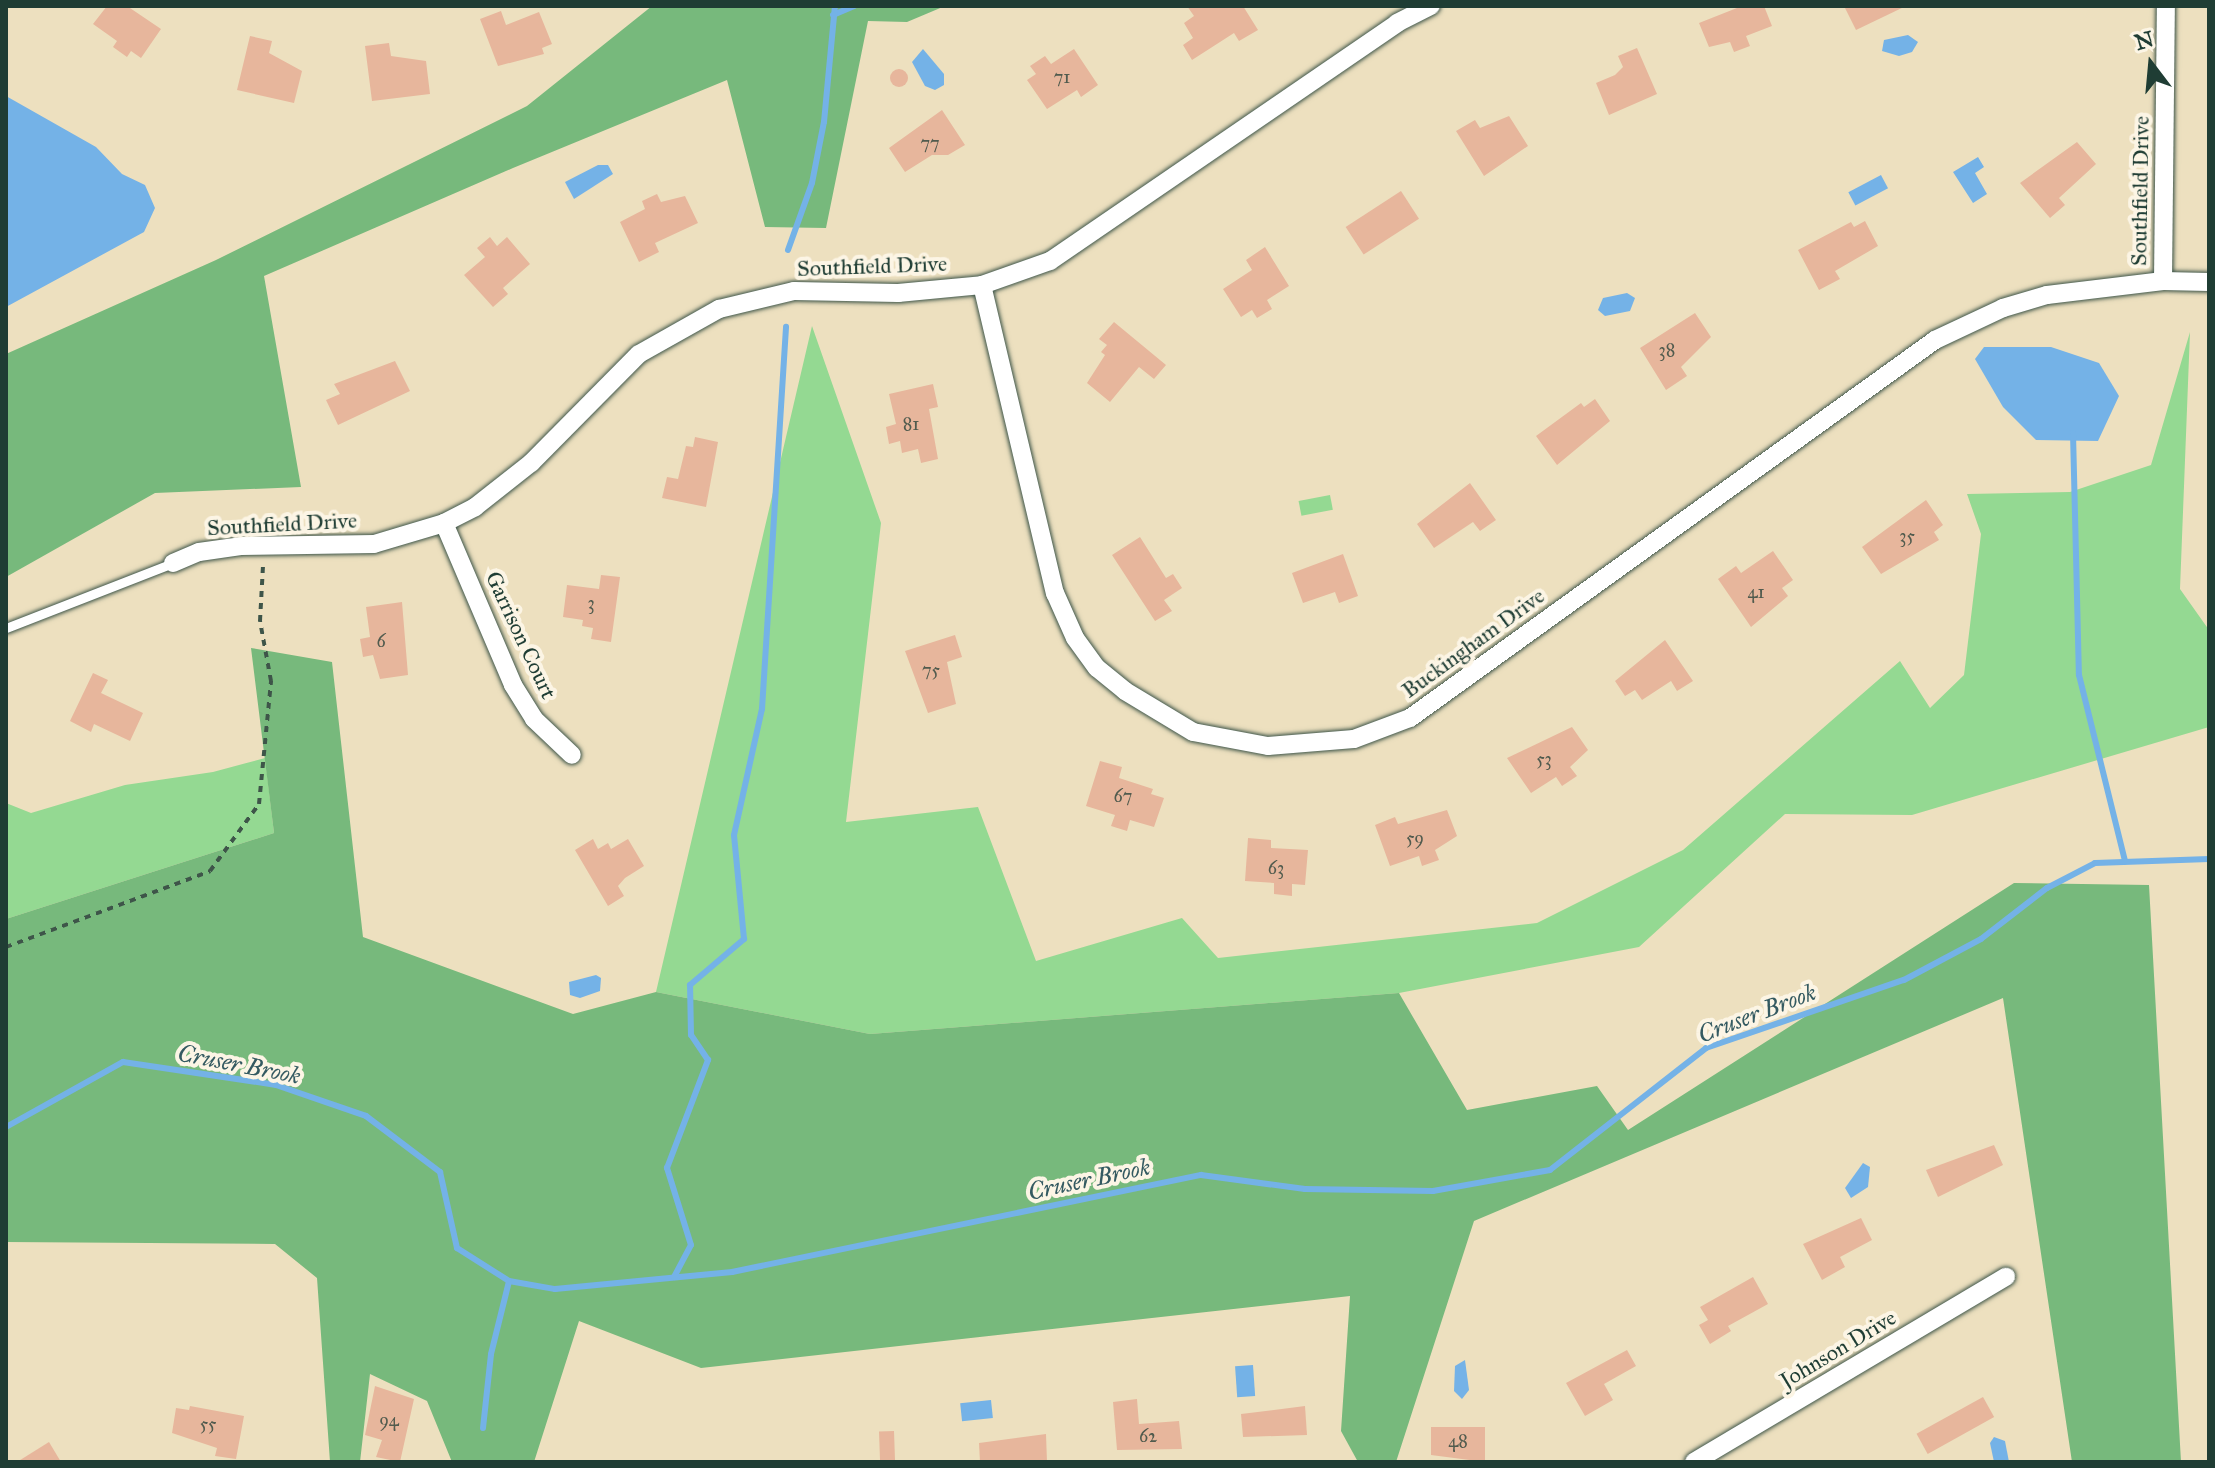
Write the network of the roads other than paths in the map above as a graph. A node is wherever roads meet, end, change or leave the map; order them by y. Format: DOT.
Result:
graph roads {
  1 [pos="1431,6"];
  2 [pos="2166,6"];
  3 [pos="2163,281"];
  4 [pos="2209,282"];
  5 [pos="982,285"];
  6 [pos="444,523"];
  7 [pos="173,563"];
  8 [pos="6,628"];
  9 [pos="572,755"];
  10 [pos="2006,1277"];
  11 [pos="1694,1462"];
  1 -- 5 [label="street, Southfield Drive"];
  2 -- 3 [label="street, Southfield Drive"];
  3 -- 4 [label="street, Buckingham Drive"];
  3 -- 5 [label="street, Buckingham Drive"];
  5 -- 6 [label="street, Southfield Drive"];
  6 -- 7 [label="street, Southfield Drive"];
  6 -- 9 [label="street, Garrison Court"];
  7 -- 8 [label="lane"];
  10 -- 11 [label="street, Johnson Drive"];
}
